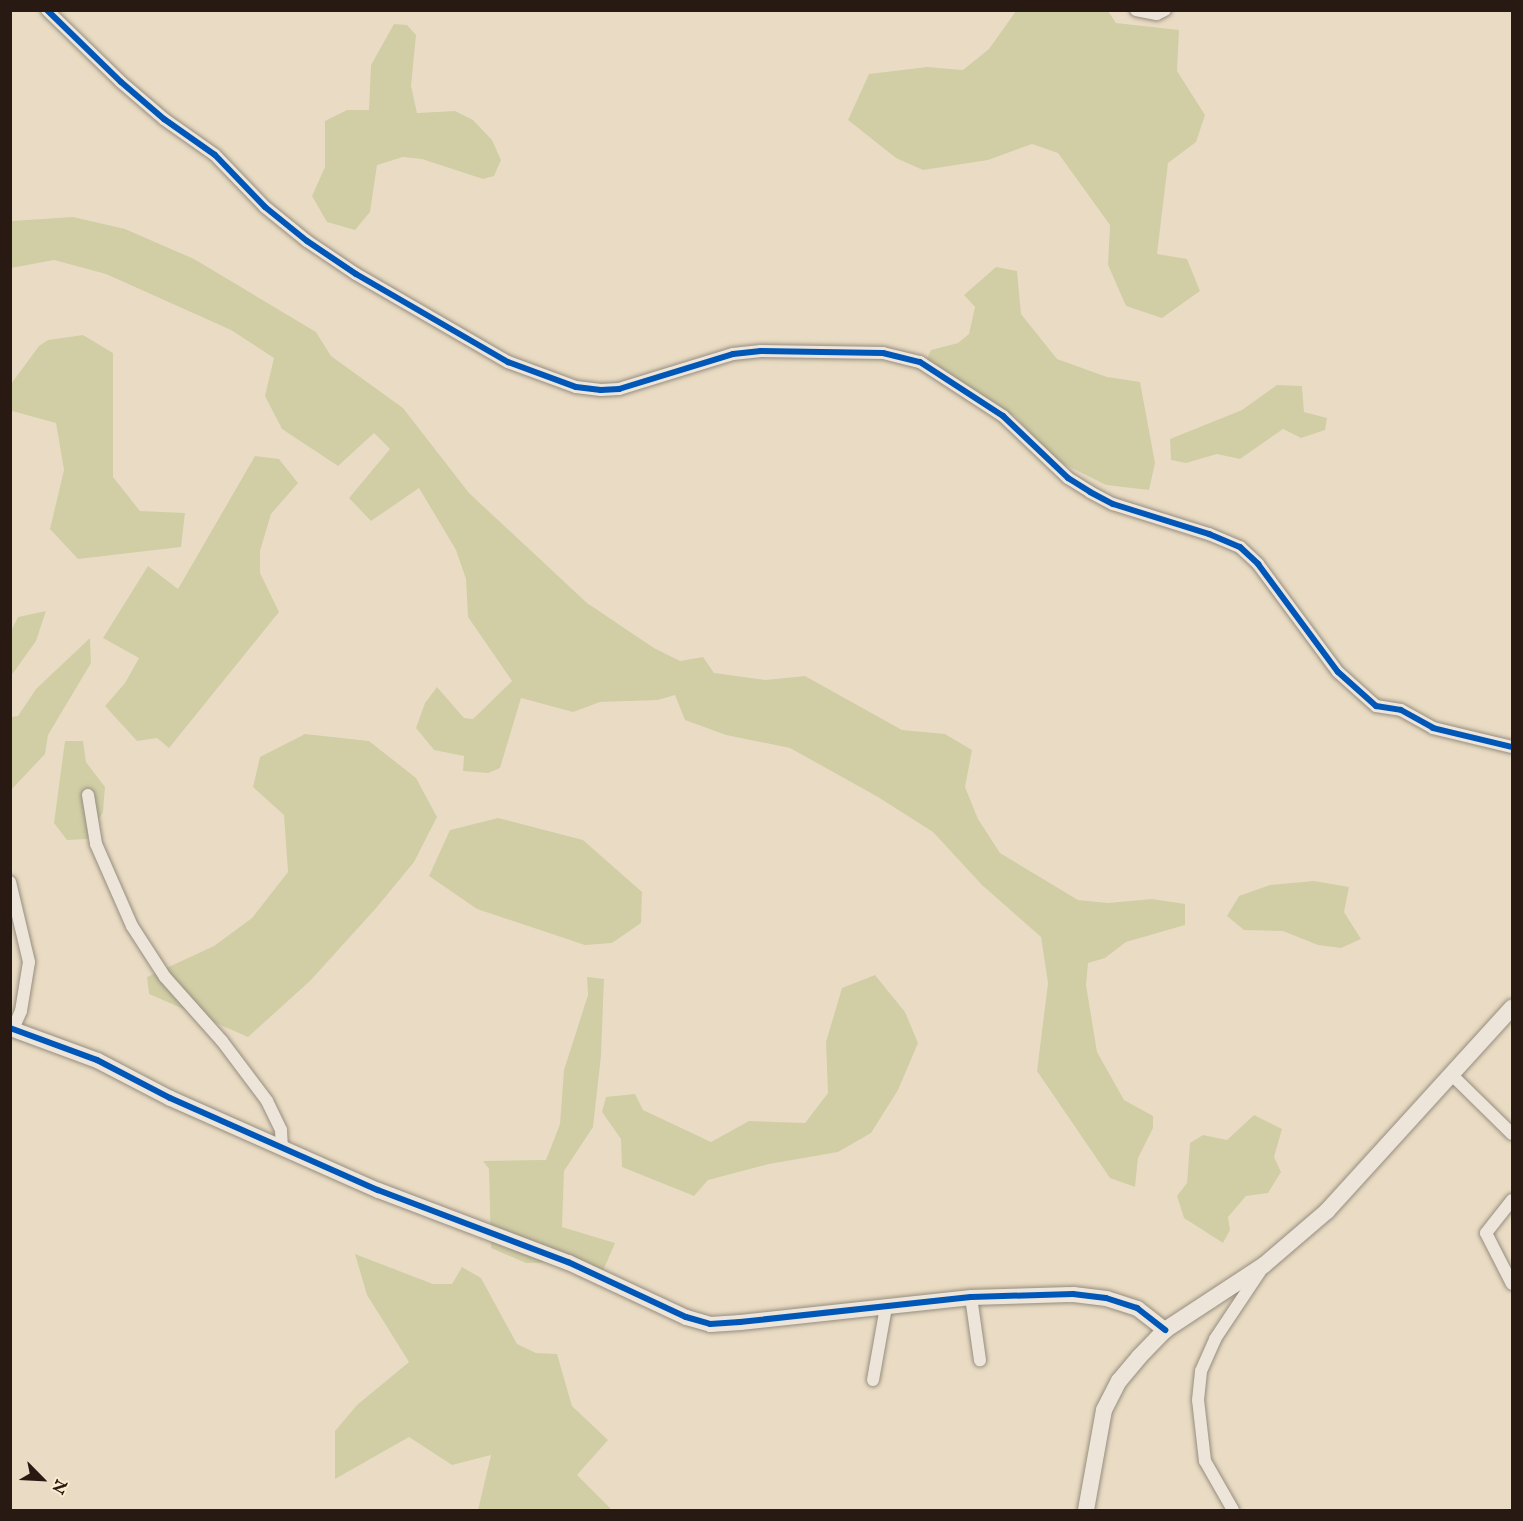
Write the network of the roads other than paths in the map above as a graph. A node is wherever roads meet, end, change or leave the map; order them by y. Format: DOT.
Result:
graph roads {
  1 [pos="47,10"];
  2 [pos="1136,10"];
  3 [pos="1165,10"];
  4 [pos="1512,747"];
  5 [pos="88,795"];
  6 [pos="10,882"];
  7 [pos="1512,1008"];
  8 [pos="13,1027"];
  9 [pos="1452,1075"];
  10 [pos="1512,1134"];
  11 [pos="282,1149"];
  12 [pos="1512,1200"];
  13 [pos="1264,1265"];
  14 [pos="1512,1284"];
  15 [pos="971,1297"];
  16 [pos="886,1307"];
  17 [pos="1165,1330"];
  18 [pos="981,1360"];
  19 [pos="873,1380"];
  20 [pos="1086,1510"];
  21 [pos="1233,1510"];
  1 -- 4 [label="street"];
  2 -- 3 [label="street"];
  5 -- 11 [label="street"];
  6 -- 8 [label="street"];
  7 -- 9 [label="main road"];
  8 -- 11 [label="street"];
  9 -- 10 [label="street"];
  9 -- 13 [label="main road"];
  11 -- 16 [label="street"];
  12 -- 14 [label="street"];
  13 -- 17 [label="main road"];
  13 -- 21 [label="street"];
  15 -- 16 [label="street"];
  15 -- 17 [label="street"];
  15 -- 18 [label="street"];
  16 -- 19 [label="street"];
  17 -- 20 [label="main road"];
}
